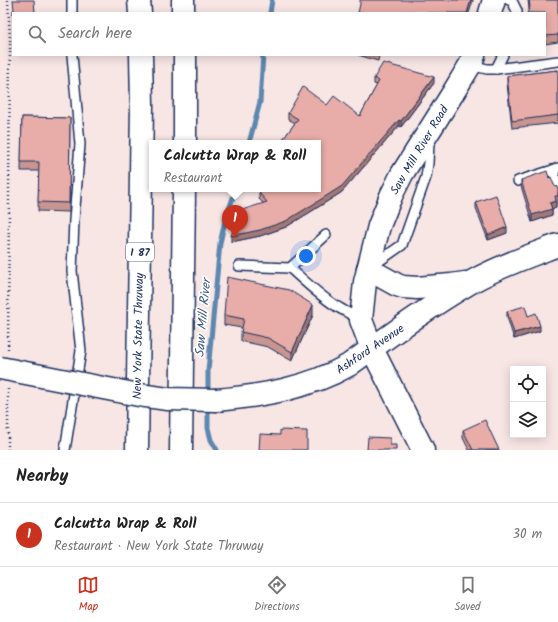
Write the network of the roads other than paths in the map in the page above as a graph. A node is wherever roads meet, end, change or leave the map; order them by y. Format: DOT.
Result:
graph roads {
  1 [pos="72,0"];
  2 [pos="139,0"];
  3 [pos="183,0"];
  4 [pos="494,0"];
  5 [pos="509,0"];
  6 [pos="72,12"];
  7 [pos="140,12"];
  8 [pos="183,12"];
  9 [pos="490,12"];
  10 [pos="517,12"];
  11 [pos="72,56"];
  12 [pos="141,56"];
  13 [pos="185,56"];
  14 [pos="502,56"];
  15 [pos="472,60"];
  16 [pos="558,61"];
  17 [pos="496,69"];
  18 [pos="185,140"];
  19 [pos="555,169"];
  20 [pos="518,181"];
  21 [pos="558,188"];
  22 [pos="184,192"];
  23 [pos="326,235"];
  24 [pos="558,245"];
  25 [pos="239,266"];
  26 [pos="290,268"];
  27 [pos="368,269"];
  28 [pos="474,281"];
  29 [pos="361,320"];
  30 [pos="372,349"];
  31 [pos="5,370"];
  32 [pos="65,450"];
  33 [pos="137,450"];
  34 [pos="181,450"];
  35 [pos="423,450"];
  1 -- 6 [label="lane"];
  2 -- 7 [label="main road"];
  3 -- 8 [label="main road"];
  4 -- 9 [label="main road"];
  5 -- 10 [label="lane"];
  11 -- 32 [label="lane"];
  12 -- 33 [label="main road, New York State Thruway / I 87"];
  13 -- 18 [label="main road"];
  14 -- 17 [label="lane"];
  15 -- 17 [label="lane"];
  15 -- 27 [label="main road, Saw Mill River Road"];
  16 -- 17 [label="lane"];
  19 -- 20 [label="lane"];
  19 -- 21 [label="lane"];
  22 -- 34 [label="main road"];
  23 -- 26 [label="lane"];
  24 -- 28 [label="main road, Ashford Avenue"];
  25 -- 26 [label="lane"];
  26 -- 29 [label="lane"];
  27 -- 28 [label="main road"];
  27 -- 29 [label="main road, Saw Mill River Road"];
  28 -- 30 [label="main road, Ashford Avenue"];
  29 -- 30 [label="main road, Saw Mill River Road"];
  30 -- 31 [label="main road, Ashford Avenue, bridge"];
  30 -- 35 [label="main road, Saw Mill River Road"];
}
